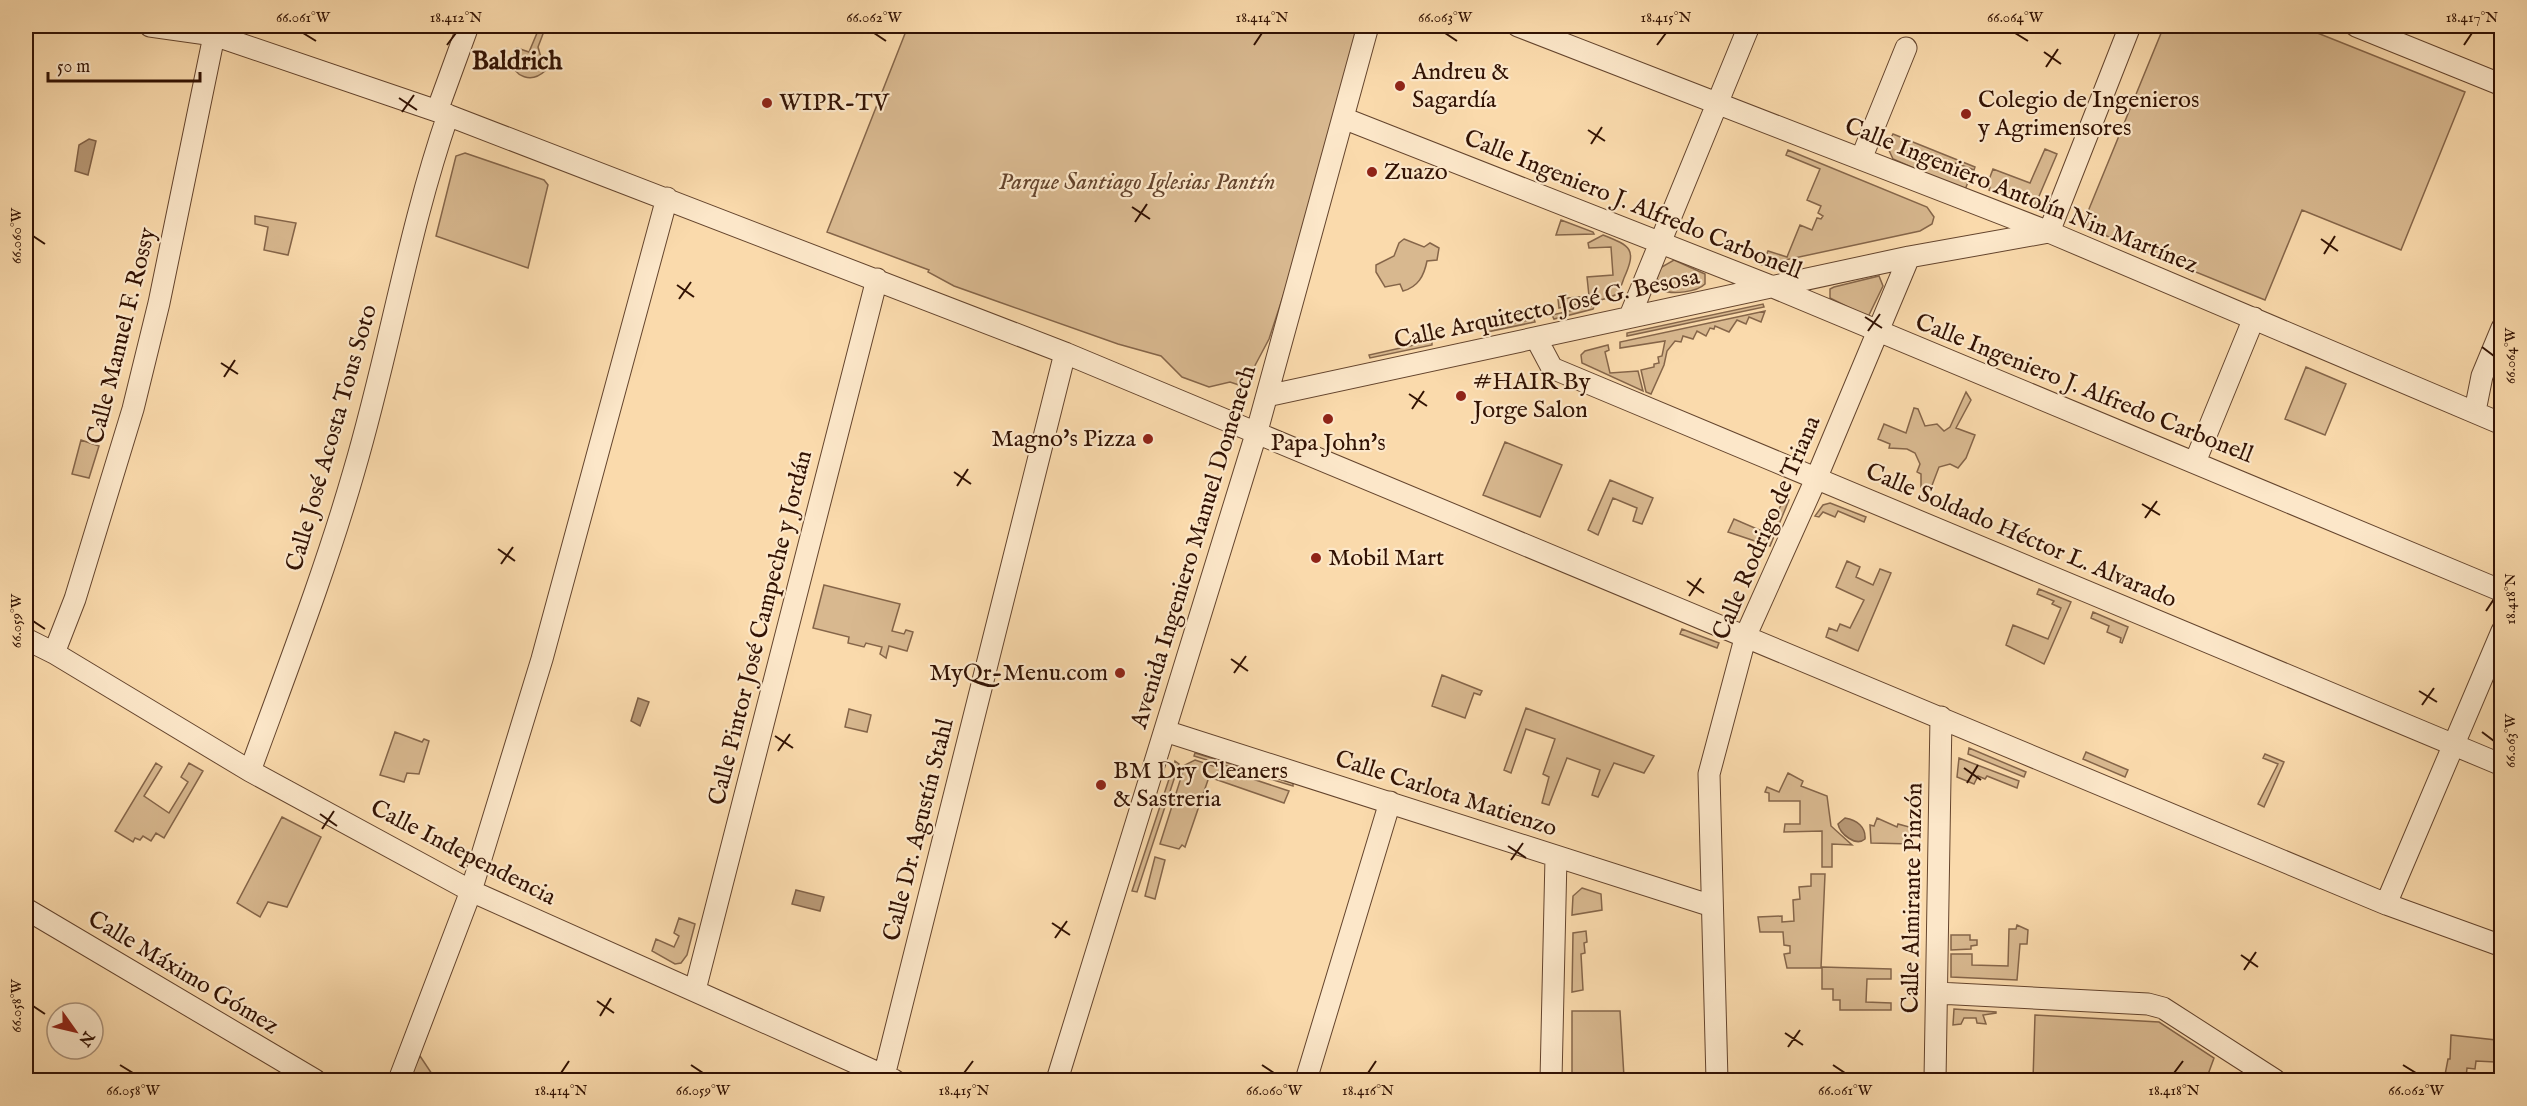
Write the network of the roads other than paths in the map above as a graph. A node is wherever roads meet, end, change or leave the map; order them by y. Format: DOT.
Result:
graph roads {
  1 [pos="150,26"];
  2 [pos="468,26"];
  3 [pos="1368,26"];
  4 [pos="1518,26"];
  5 [pos="1749,26"];
  6 [pos="2130,26"];
  7 [pos="2356,26"];
  8 [pos="215,30"];
  9 [pos="2381,30"];
  10 [pos="1906,48"];
  11 [pos="2502,85"];
  12 [pos="1718,104"];
  13 [pos="442,113"];
  14 [pos="1343,117"];
  15 [pos="1861,159"];
  16 [pos="668,198"];
  17 [pos="2049,232"];
  18 [pos="1660,242"];
  19 [pos="1909,256"];
  20 [pos="877,279"];
  21 [pos="1773,287"];
  22 [pos="1630,316"];
  23 [pos="2254,318"];
  24 [pos="2502,328"];
  25 [pos="1878,331"];
  26 [pos="1536,338"];
  27 [pos="1065,353"];
  28 [pos="1267,396"];
  29 [pos="2475,411"];
  30 [pos="2502,424"];
  31 [pos="1257,431"];
  32 [pos="2195,462"];
  33 [pos="1816,479"];
  34 [pos="2502,591"];
  35 [pos="2502,631"];
  36 [pos="1746,635"];
  37 [pos="26,639"];
  38 [pos="54,653"];
  39 [pos="1941,717"];
  40 [pos="1165,731"];
  41 [pos="2453,745"];
  42 [pos="2502,765"];
  43 [pos="250,771"];
  44 [pos="1390,802"];
  45 [pos="1556,857"];
  46 [pos="471,891"];
  47 [pos="2385,904"];
  48 [pos="1712,906"];
  49 [pos="26,909"];
  50 [pos="2502,946"];
  51 [pos="695,990"];
  52 [pos="1937,993"];
  53 [pos="889,1078"];
  54 [pos="315,1080"];
  55 [pos="399,1080"];
  56 [pos="1058,1080"];
  57 [pos="1306,1080"];
  58 [pos="1551,1080"];
  59 [pos="1717,1080"];
  60 [pos="1935,1080"];
  61 [pos="2275,1080"];
  1 -- 8 [label="street"];
  2 -- 13 [label="street, Calle José Acosta Tous Soto"];
  3 -- 14 [label="street, Avenida Ingeniero Manuel Domenech"];
  4 -- 12 [label="street, Calle Ingeniero Antolín Nin Martínez"];
  5 -- 12 [label="street"];
  6 -- 17 [label="street"];
  7 -- 9 [label="street"];
  8 -- 13 [label="street"];
  8 -- 38 [label="street, Calle Manuel F. Rossy"];
  9 -- 11 [label="street"];
  10 -- 15 [label="street"];
  12 -- 15 [label="street, Calle Ingeniero Antolín Nin Martínez"];
  12 -- 18 [label="street"];
  13 -- 16 [label="street"];
  13 -- 43 [label="street, Calle José Acosta Tous Soto"];
  14 -- 18 [label="street, Calle Ingeniero J. Alfredo Carbonell"];
  14 -- 28 [label="street, Avenida Ingeniero Manuel Domenech"];
  15 -- 17 [label="street, Calle Ingeniero Antolín Nin Martínez"];
  16 -- 20 [label="street"];
  16 -- 46 [label="street"];
  17 -- 19 [label="street, Calle Arquitecto José G. Besosa"];
  17 -- 23 [label="street, Calle Ingeniero Antolín Nin Martínez"];
  18 -- 21 [label="street, Calle Ingeniero J. Alfredo Carbonell"];
  18 -- 22 [label="street"];
  19 -- 21 [label="street, Calle Arquitecto José G. Besosa"];
  19 -- 25 [label="street, Calle Rodrigo de Triana"];
  20 -- 27 [label="street"];
  20 -- 51 [label="street, Calle Pintor José Campeche y Jordán"];
  21 -- 22 [label="street, Calle Arquitecto José G. Besosa"];
  21 -- 25 [label="street, Calle Ingeniero J. Alfredo Carbonell"];
  22 -- 26 [label="street, Calle Arquitecto José G. Besosa"];
  23 -- 29 [label="street, Calle Ingeniero Antolín Nin Martínez"];
  23 -- 32 [label="street"];
  24 -- 29 [label="street"];
  25 -- 32 [label="street, Calle Ingeniero J. Alfredo Carbonell"];
  25 -- 33 [label="street, Calle Rodrigo de Triana"];
  26 -- 28 [label="street, Calle Arquitecto José G. Besosa"];
  26 -- 33 [label="street, Calle Soldado Héctor L. Alvarado"];
  27 -- 31 [label="street"];
  27 -- 53 [label="street, Calle Dr. Agustín Stahl"];
  28 -- 31 [label="street, Avenida Ingeniero Manuel Domenech"];
  29 -- 30 [label="street, Calle Ingeniero Antolín Nin Martínez"];
  31 -- 36 [label="street"];
  31 -- 40 [label="street, Avenida Ingeniero Manuel Domenech"];
  32 -- 34 [label="street, Calle Ingeniero J. Alfredo Carbonell"];
  33 -- 36 [label="street, Calle Rodrigo de Triana"];
  33 -- 41 [label="street, Calle Soldado Héctor L. Alvarado"];
  35 -- 41 [label="street"];
  36 -- 39 [label="street"];
  36 -- 48 [label="street, Calle Rodrigo de Triana"];
  37 -- 38 [label="street, Calle Independencia"];
  38 -- 43 [label="street, Calle Independencia"];
  39 -- 47 [label="street"];
  39 -- 52 [label="street, Calle Almirante Pinzón"];
  40 -- 44 [label="street, Calle Carlota Matienzo"];
  40 -- 56 [label="street, Avenida Ingeniero Manuel Domenech"];
  41 -- 42 [label="street, Calle Soldado Héctor L. Alvarado"];
  41 -- 47 [label="street"];
  43 -- 46 [label="street, Calle Independencia"];
  44 -- 45 [label="street, Calle Carlota Matienzo"];
  44 -- 57 [label="street"];
  45 -- 48 [label="street, Calle Carlota Matienzo"];
  45 -- 58 [label="street"];
  46 -- 51 [label="street, Calle Independencia"];
  46 -- 55 [label="street"];
  47 -- 50 [label="street"];
  48 -- 59 [label="street, Calle Rodrigo de Triana"];
  49 -- 54 [label="street, Calle Máximo Gómez"];
  51 -- 53 [label="street, Calle Independencia"];
  52 -- 60 [label="street, Calle Almirante Pinzón"];
  52 -- 61 [label="street"];
}
